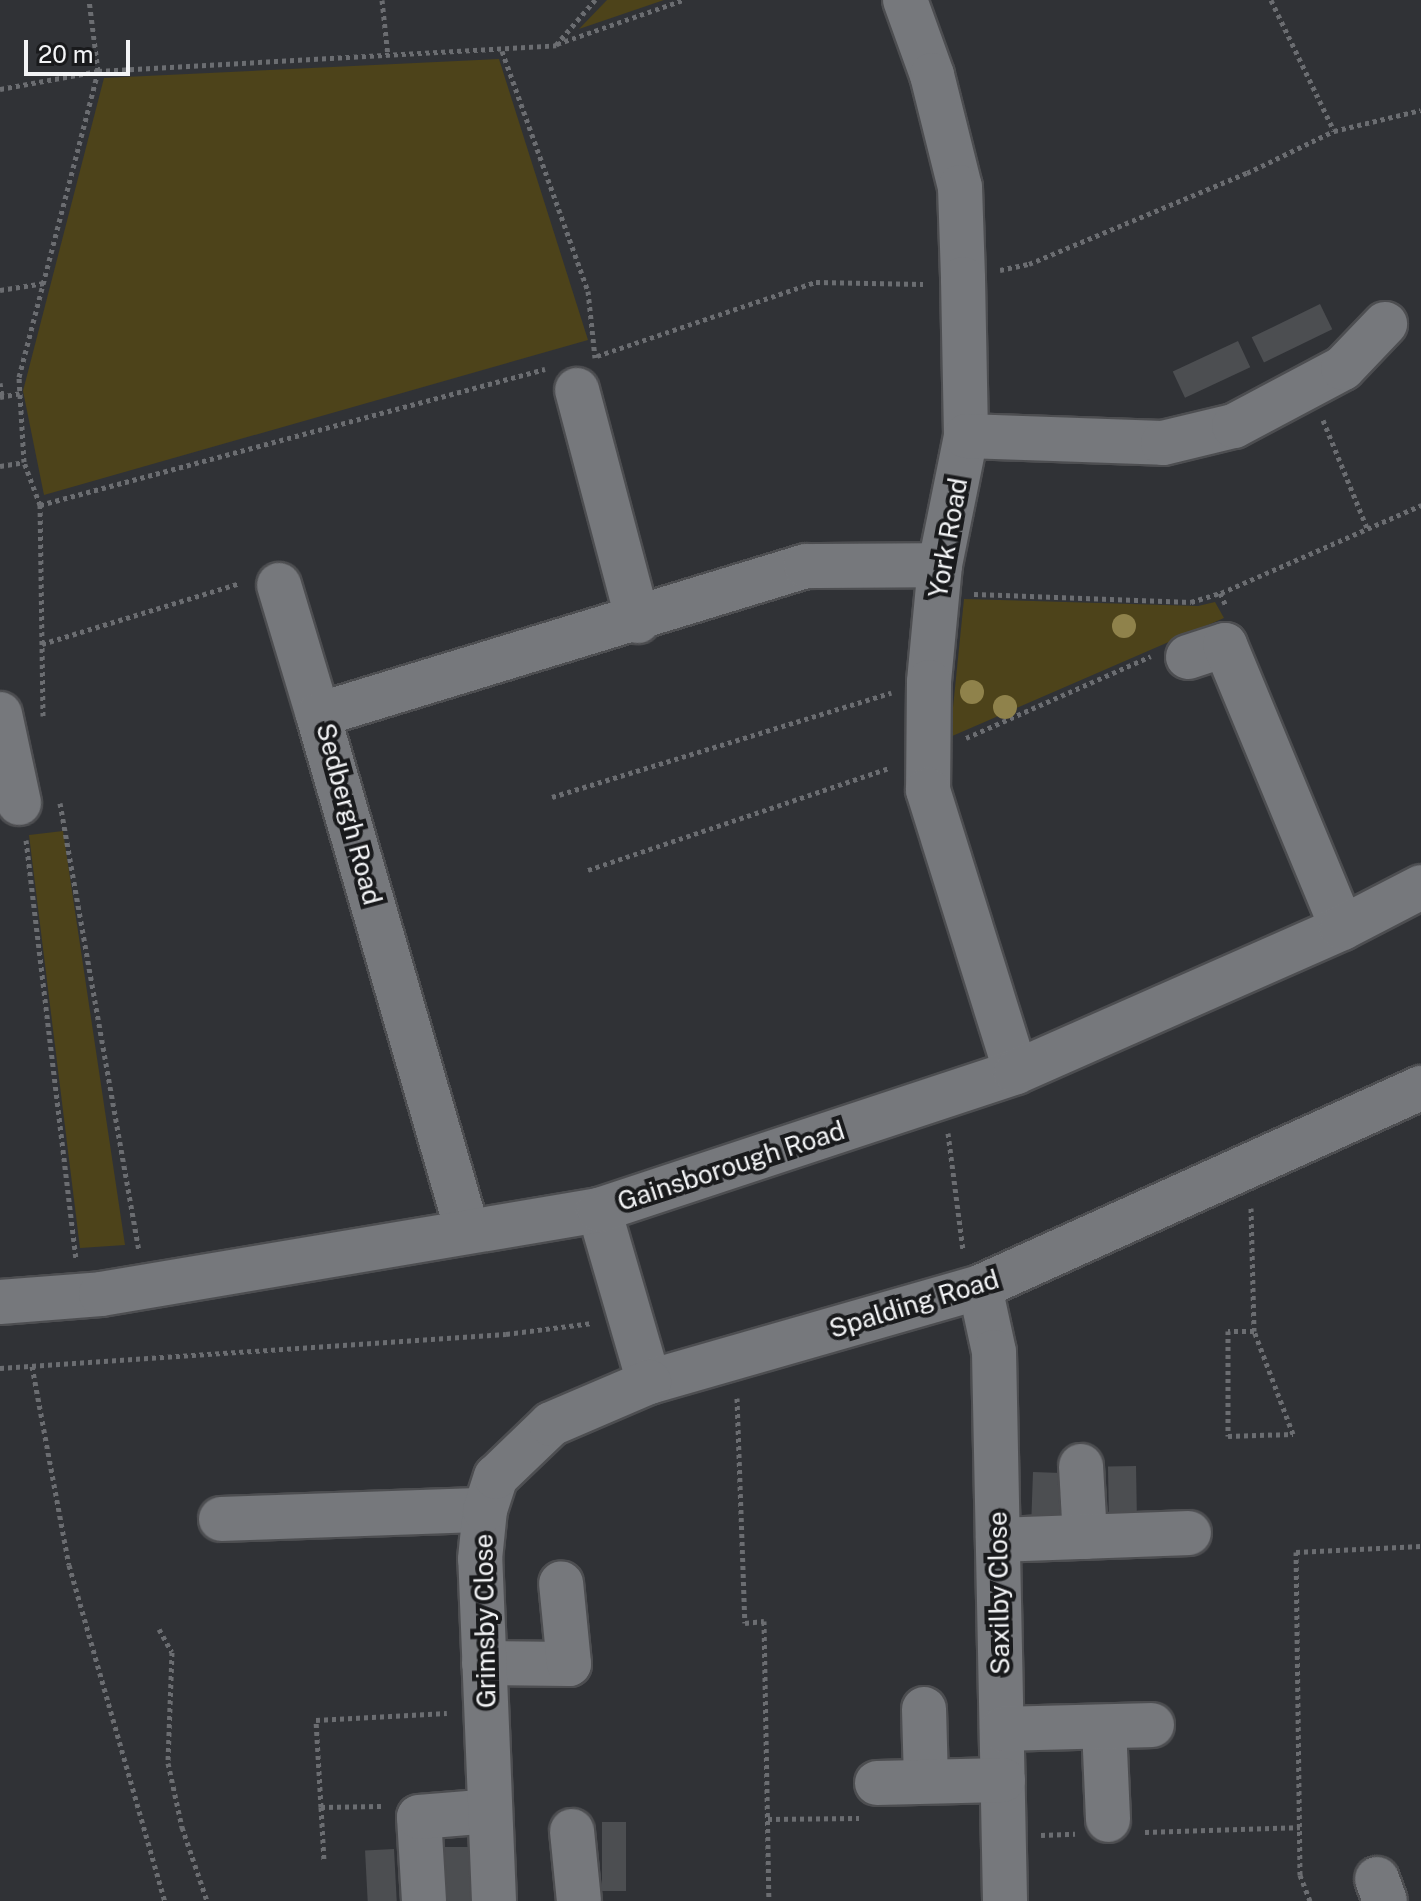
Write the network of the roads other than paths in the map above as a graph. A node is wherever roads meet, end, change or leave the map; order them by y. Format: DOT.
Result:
graph roads {
  1 [pos="905,0"];
  2 [pos="1385,324"];
  3 [pos="575,369"];
  4 [pos="966,436"];
  5 [pos="938,579"];
  6 [pos="279,585"];
  7 [pos="638,621"];
  8 [pos="1226,638"];
  9 [pos="0,714"];
  10 [pos="318,715"];
  11 [pos="19,774"];
  12 [pos="1421,887"];
  13 [pos="1342,928"];
  14 [pos="1016,1072"];
  15 [pos="1421,1088"];
  16 [pos="599,1210"];
  17 [pos="467,1230"];
  18 [pos="972,1275"];
  19 [pos="0,1302"];
  20 [pos="649,1382"];
  21 [pos="1081,1466"];
  22 [pos="485,1510"];
  23 [pos="221,1519"];
  24 [pos="1189,1533"];
  25 [pos="1085,1537"];
  26 [pos="998,1540"];
  27 [pos="561,1583"];
  28 [pos="484,1663"];
  29 [pos="924,1709"];
  30 [pos="1152,1725"];
  31 [pos="1104,1727"];
  32 [pos="1002,1729"];
  33 [pos="1003,1780"];
  34 [pos="926,1781"];
  35 [pos="877,1783"];
  36 [pos="490,1811"];
  37 [pos="1109,1829"];
  38 [pos="572,1831"];
  39 [pos="424,1901"];
  40 [pos="494,1901"];
  41 [pos="579,1901"];
  42 [pos="1005,1901"];
  1 -- 4 [label="street, York Road"];
  2 -- 4 [label="street"];
  3 -- 7 [label="street"];
  4 -- 5 [label="street, York Road"];
  5 -- 7 [label="street, Sedbergh Road"];
  5 -- 14 [label="street, York Road"];
  6 -- 10 [label="street"];
  7 -- 10 [label="street, Sedbergh Road"];
  8 -- 13 [label="street"];
  9 -- 11 [label="street"];
  10 -- 17 [label="street, Sedbergh Road"];
  12 -- 13 [label="street, Gainsborough Road"];
  13 -- 14 [label="street, Gainsborough Road"];
  14 -- 16 [label="street, Gainsborough Road"];
  15 -- 18 [label="street, Spalding Road"];
  16 -- 17 [label="street, Gainsborough Road"];
  16 -- 20 [label="street"];
  17 -- 19 [label="street, Gainsborough Road"];
  18 -- 20 [label="street, Spalding Road"];
  18 -- 26 [label="street, Saxilby Close"];
  20 -- 22 [label="street, Grimsby Close"];
  21 -- 25 [label="street"];
  22 -- 23 [label="street"];
  22 -- 28 [label="street, Grimsby Close"];
  24 -- 25 [label="street"];
  25 -- 26 [label="street"];
  26 -- 32 [label="street, Saxilby Close"];
  27 -- 28 [label="street"];
  28 -- 36 [label="street, Grimsby Close"];
  29 -- 34 [label="street"];
  30 -- 31 [label="street"];
  31 -- 32 [label="street"];
  31 -- 37 [label="street"];
  32 -- 33 [label="street, Saxilby Close"];
  33 -- 34 [label="street"];
  33 -- 42 [label="street, Saxilby Close"];
  34 -- 35 [label="street"];
  36 -- 39 [label="street"];
  36 -- 40 [label="street, Grimsby Close"];
  38 -- 41 [label="street"];
}
